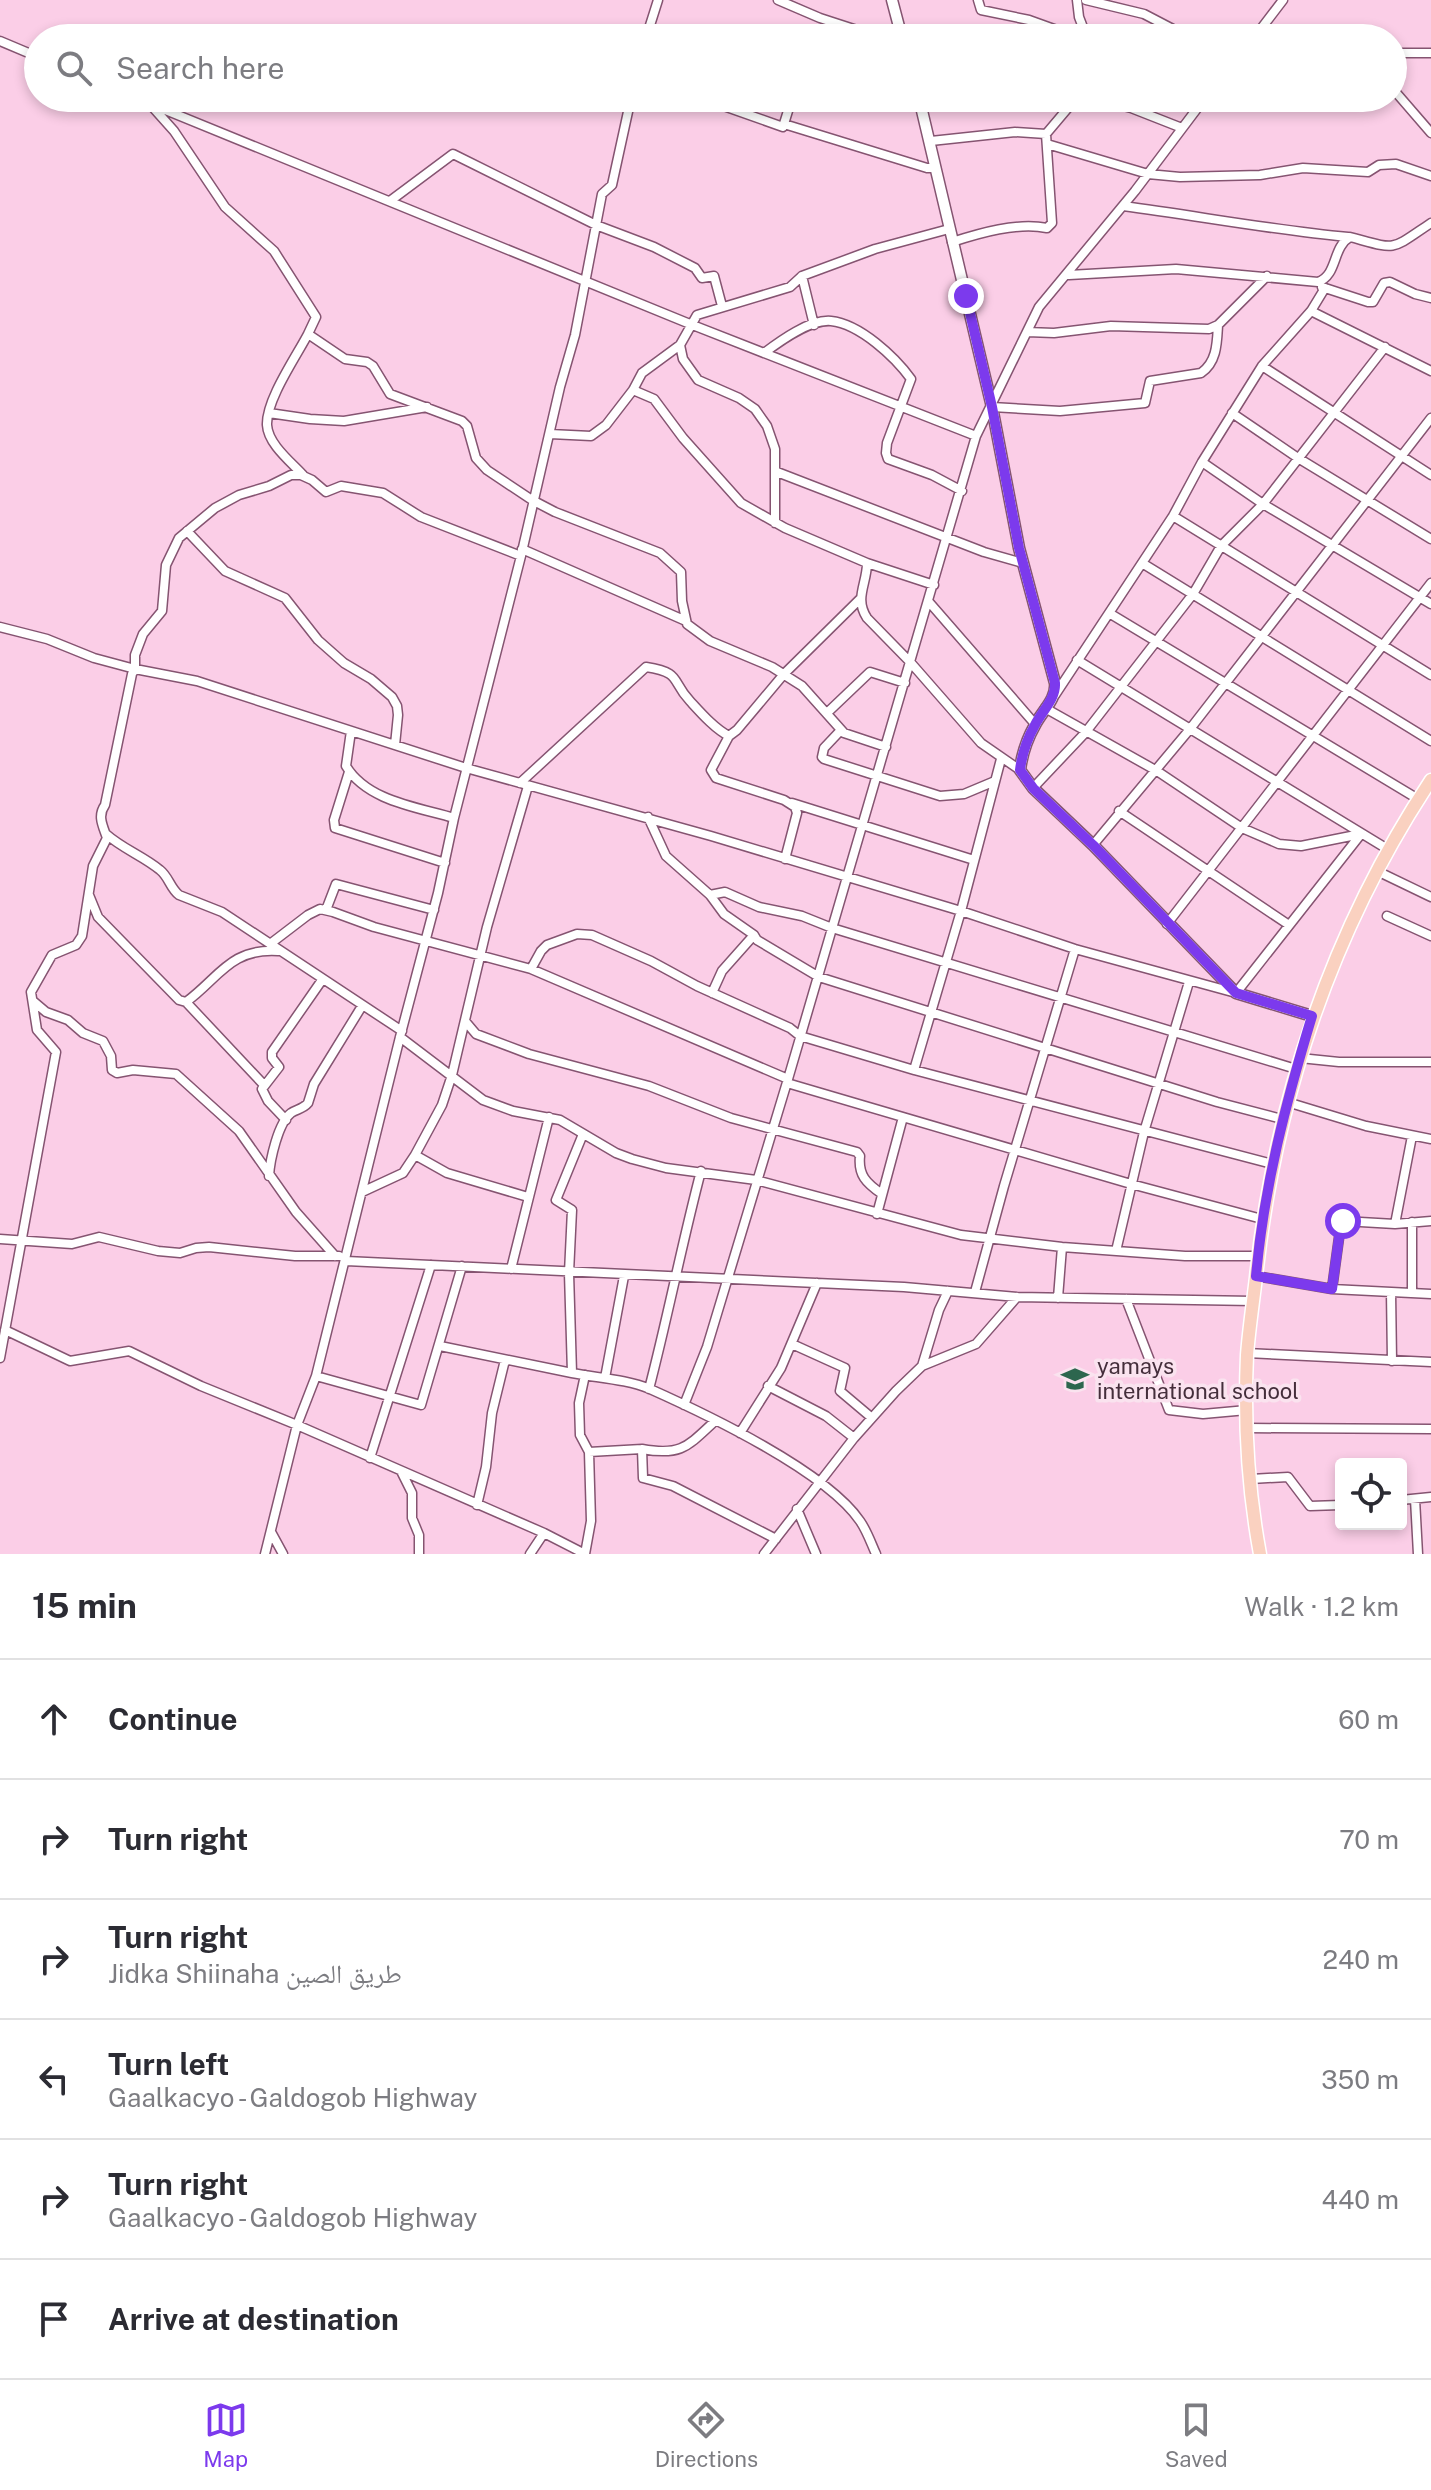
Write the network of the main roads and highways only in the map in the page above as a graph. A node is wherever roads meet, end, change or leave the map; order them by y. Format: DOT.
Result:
graph roads {
  1 [pos="1431,780"];
  2 [pos="1260,1554"];
  1 -- 2 [label="main road"];
}
